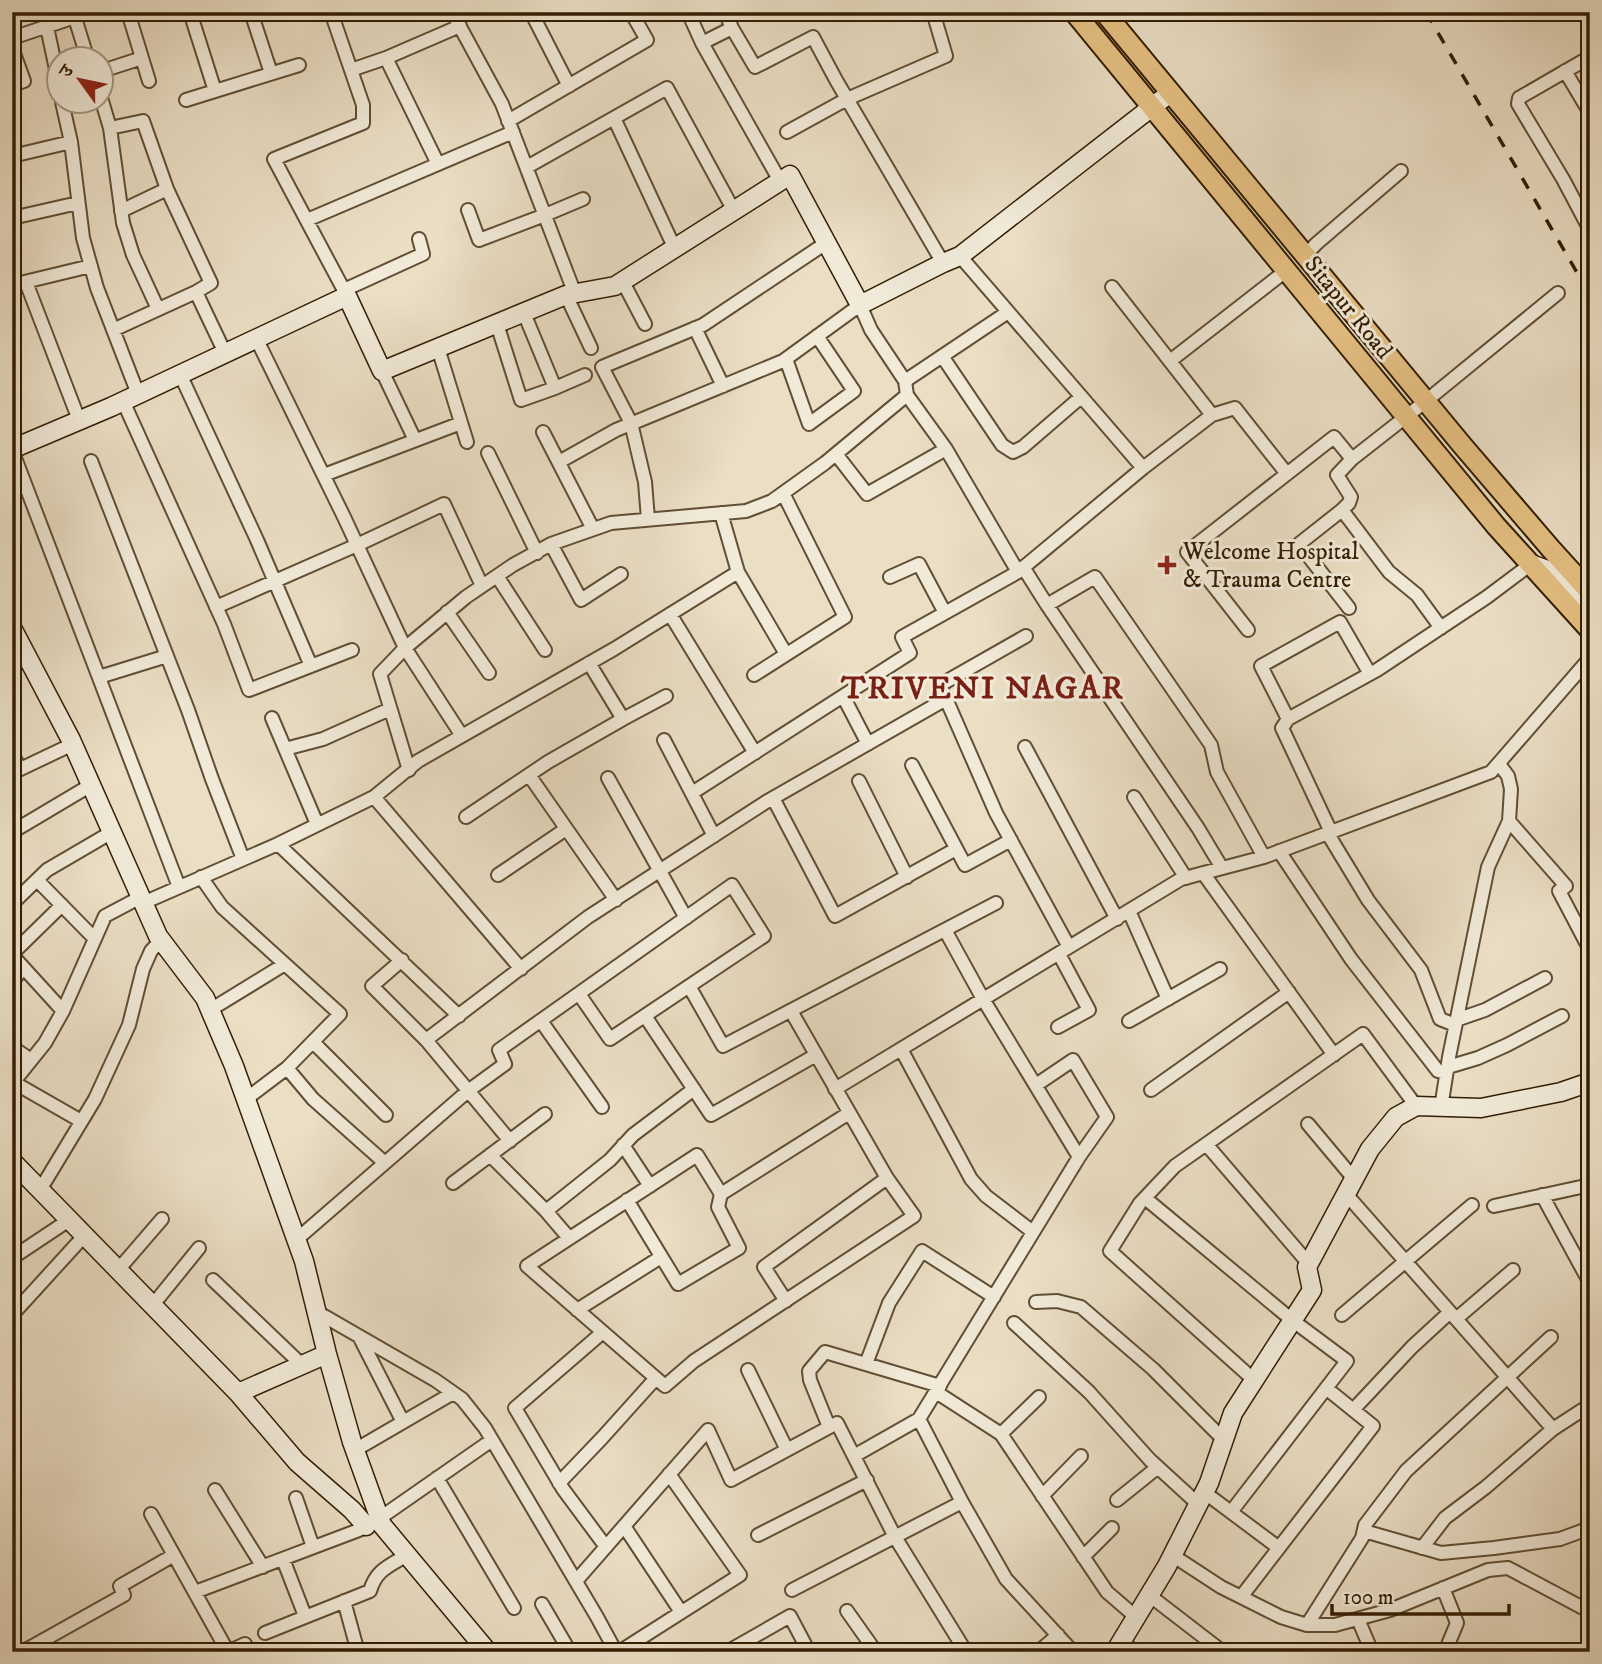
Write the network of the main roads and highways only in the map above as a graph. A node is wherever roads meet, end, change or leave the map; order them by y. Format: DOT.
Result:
graph roads {
  1 [pos="1074,12"];
  2 [pos="1104,12"];
  3 [pos="1590,592"];
  4 [pos="1590,630"];
  1 -- 4 [label="main road, Sitapur Road"];
  2 -- 3 [label="main road, Sitapur Road"];
}
